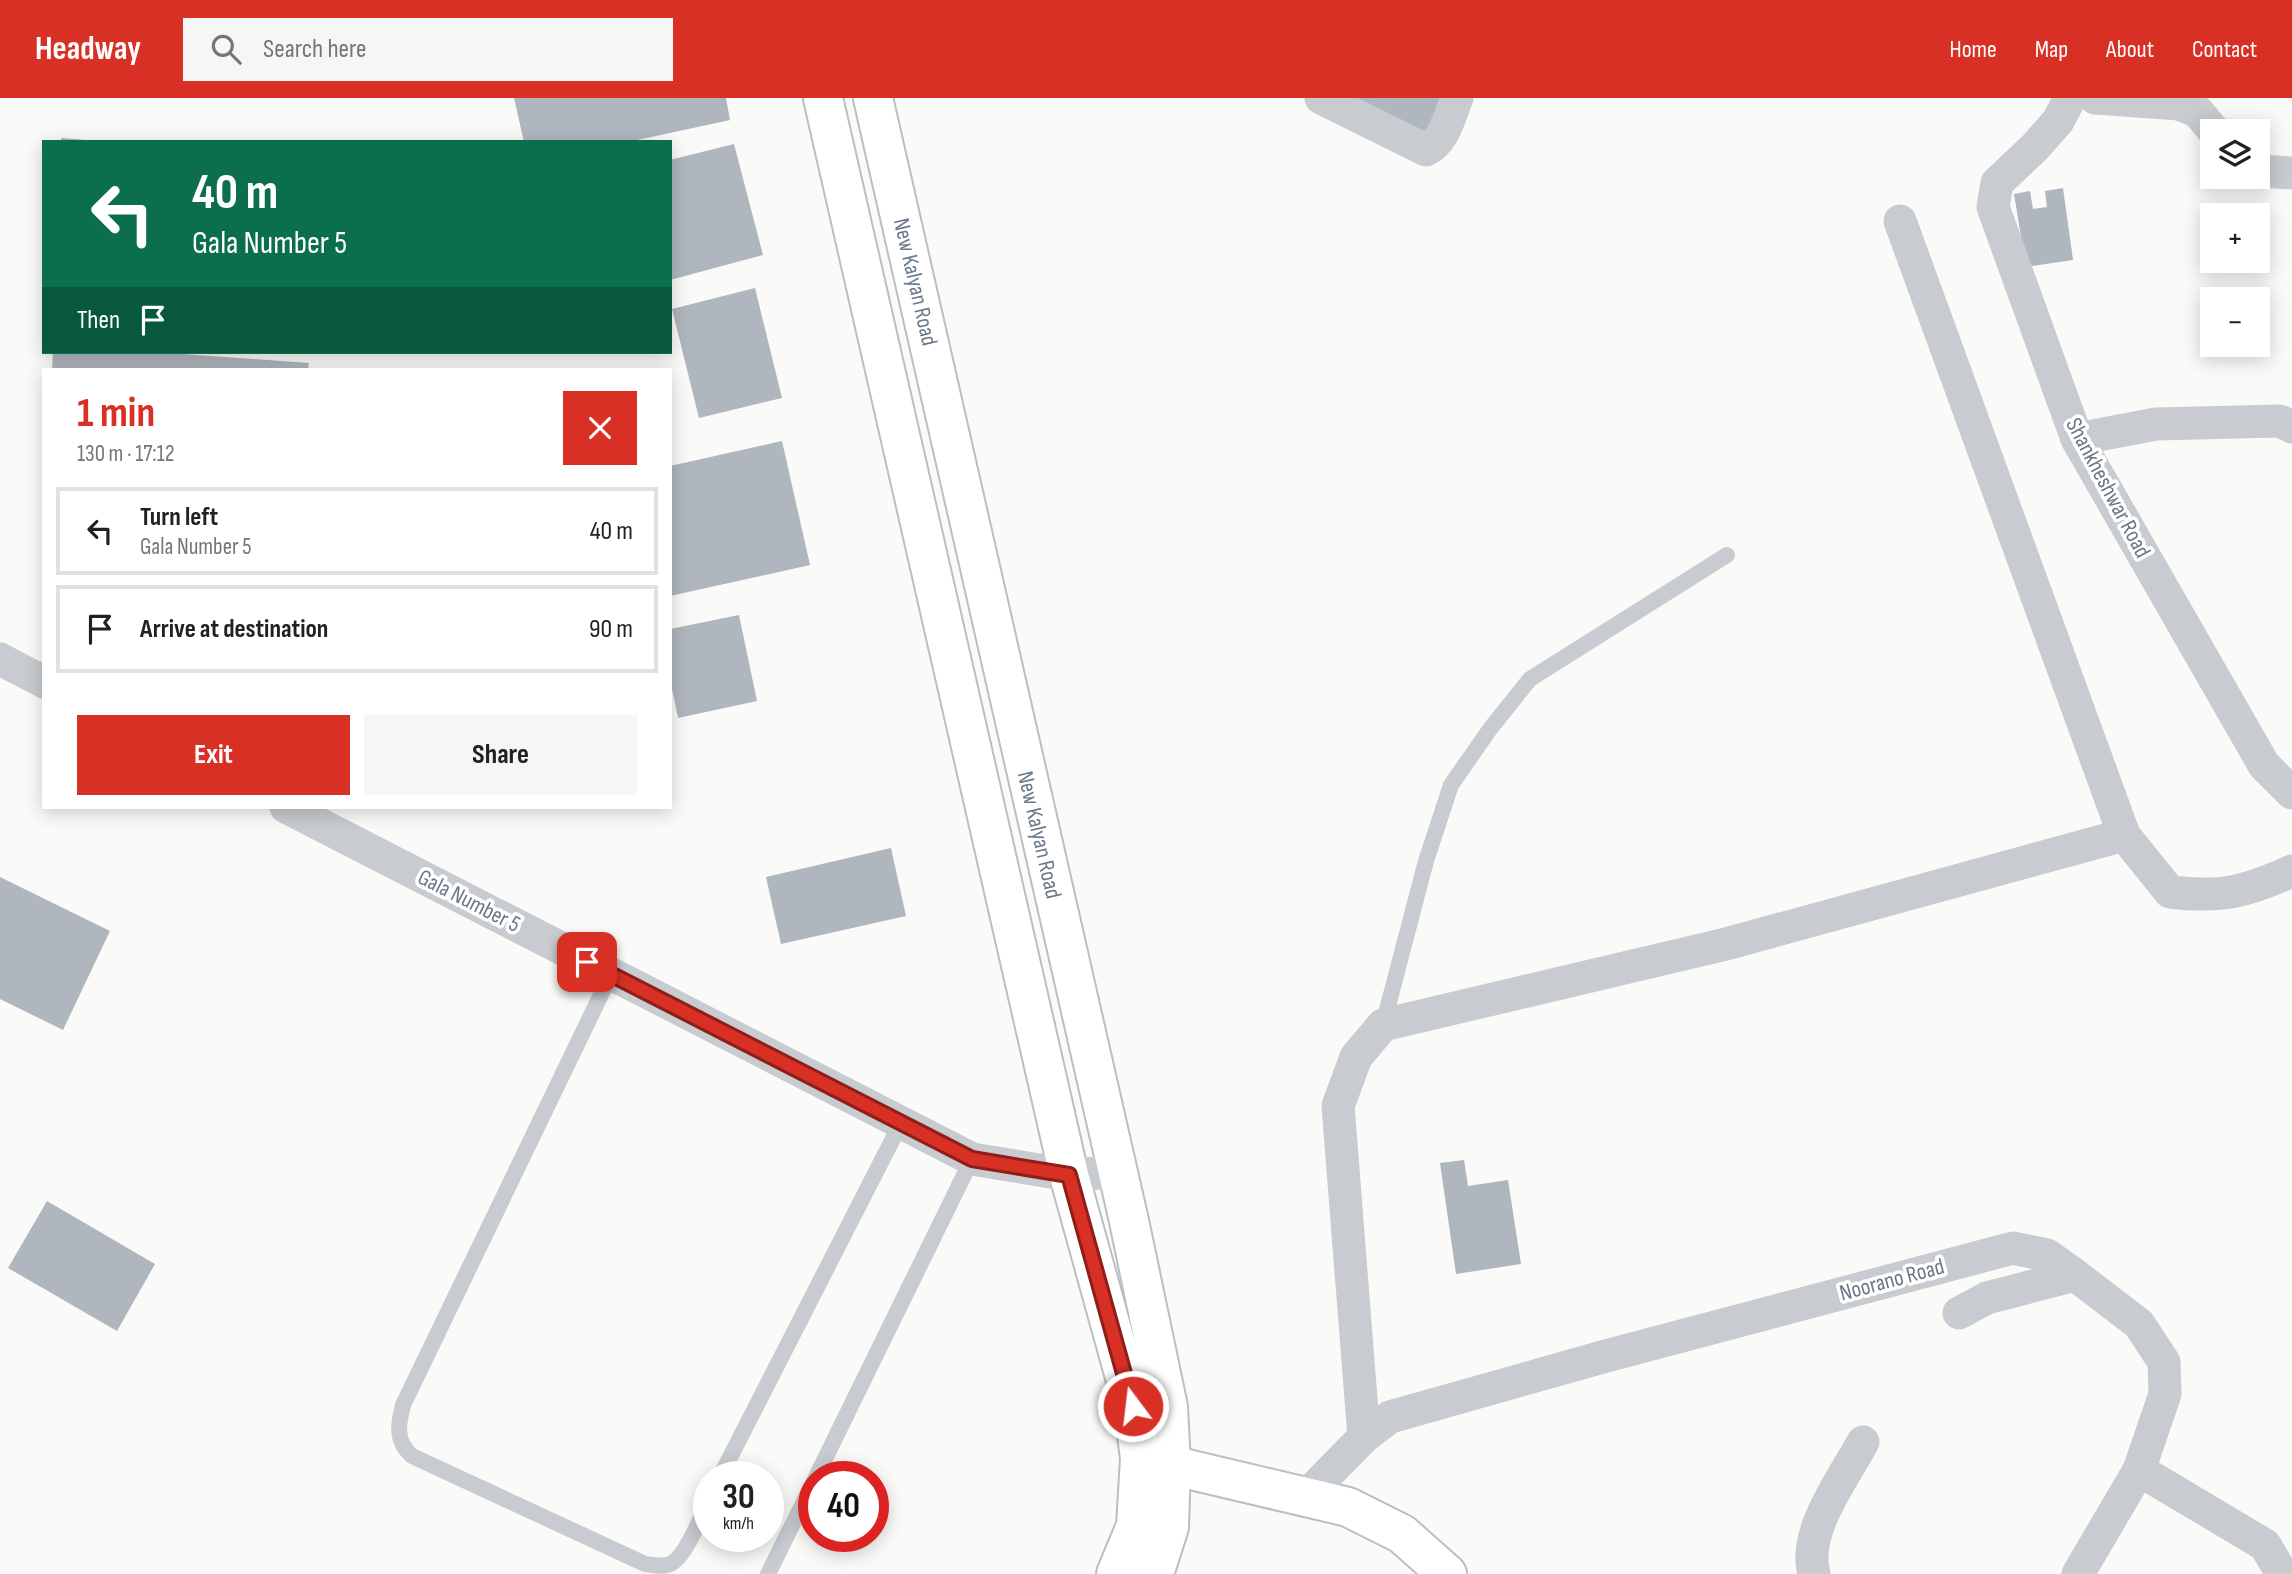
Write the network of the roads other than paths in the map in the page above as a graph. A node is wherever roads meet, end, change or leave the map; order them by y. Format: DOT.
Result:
graph roads {
  1 [pos="823,98"];
  2 [pos="873,98"];
  3 [pos="1321,98"];
  4 [pos="1457,98"];
  5 [pos="2070,98"];
  6 [pos="2095,98"];
  7 [pos="2204,119"];
  8 [pos="2270,172"];
  9 [pos="2292,173"];
  10 [pos="1900,221"];
  11 [pos="2292,426"];
  12 [pos="2077,439"];
  13 [pos="1727,555"];
  14 [pos="0,659"];
  15 [pos="42,681"];
  16 [pos="2292,793"];
  17 [pos="290,809"];
  18 [pos="2124,835"];
  19 [pos="2292,871"];
  20 [pos="611,974"];
  21 [pos="1383,1026"];
  22 [pos="901,1123"];
  23 [pos="972,1159"];
  24 [pos="1115,1172"];
  25 [pos="1069,1175"];
  26 [pos="2075,1275"];
  27 [pos="1959,1312"];
  28 [pos="1364,1437"];
  29 [pos="1863,1442"];
  30 [pos="728,1461"];
  31 [pos="824,1461"];
  32 [pos="1156,1462"];
  33 [pos="2139,1470"];
  34 [pos="1305,1497"];
  35 [pos="798,1513"];
  36 [pos="693,1531"];
  37 [pos="768,1574"];
  38 [pos="1115,1574"];
  39 [pos="1154,1574"];
  40 [pos="1447,1574"];
  41 [pos="1815,1574"];
  42 [pos="2078,1574"];
  43 [pos="2282,1574"];
  1 -- 25 [label="street"];
  2 -- 24 [label="street, New Kalyan Road"];
  3 -- 4 [label="street"];
  5 -- 12 [label="street, Shankheshwar Road"];
  6 -- 7 [label="street"];
  8 -- 9 [label="street"];
  10 -- 18 [label="street"];
  11 -- 12 [label="street"];
  12 -- 16 [label="street, Shankheshwar Road"];
  13 -- 21 [label="lane"];
  14 -- 15 [label="street"];
  17 -- 20 [label="street, Gala Number 5"];
  18 -- 19 [label="street"];
  18 -- 21 [label="street"];
  20 -- 22 [label="street, Gala Number 5"];
  20 -- 36 [label="lane"];
  21 -- 28 [label="street"];
  22 -- 23 [label="street, Gala Number 5"];
  22 -- 30 [label="lane"];
  23 -- 25 [label="street, Gala Number 5"];
  23 -- 31 [label="lane"];
  24 -- 25 [label="street, Gala Number 5"];
  24 -- 32 [label="street, New Kalyan Road"];
  25 -- 32 [label="street"];
  26 -- 27 [label="street"];
  26 -- 28 [label="street, Noorano Road"];
  26 -- 33 [label="street, Noorano Road"];
  28 -- 34 [label="street, Noorano Road"];
  29 -- 41 [label="street"];
  32 -- 34 [label="street"];
  32 -- 38 [label="street, New Kalyan Road"];
  32 -- 39 [label="street, New Kalyan Road"];
  33 -- 42 [label="street, Noorano Road"];
  33 -- 43 [label="street"];
  34 -- 40 [label="street"];
  35 -- 37 [label="lane"];
}
